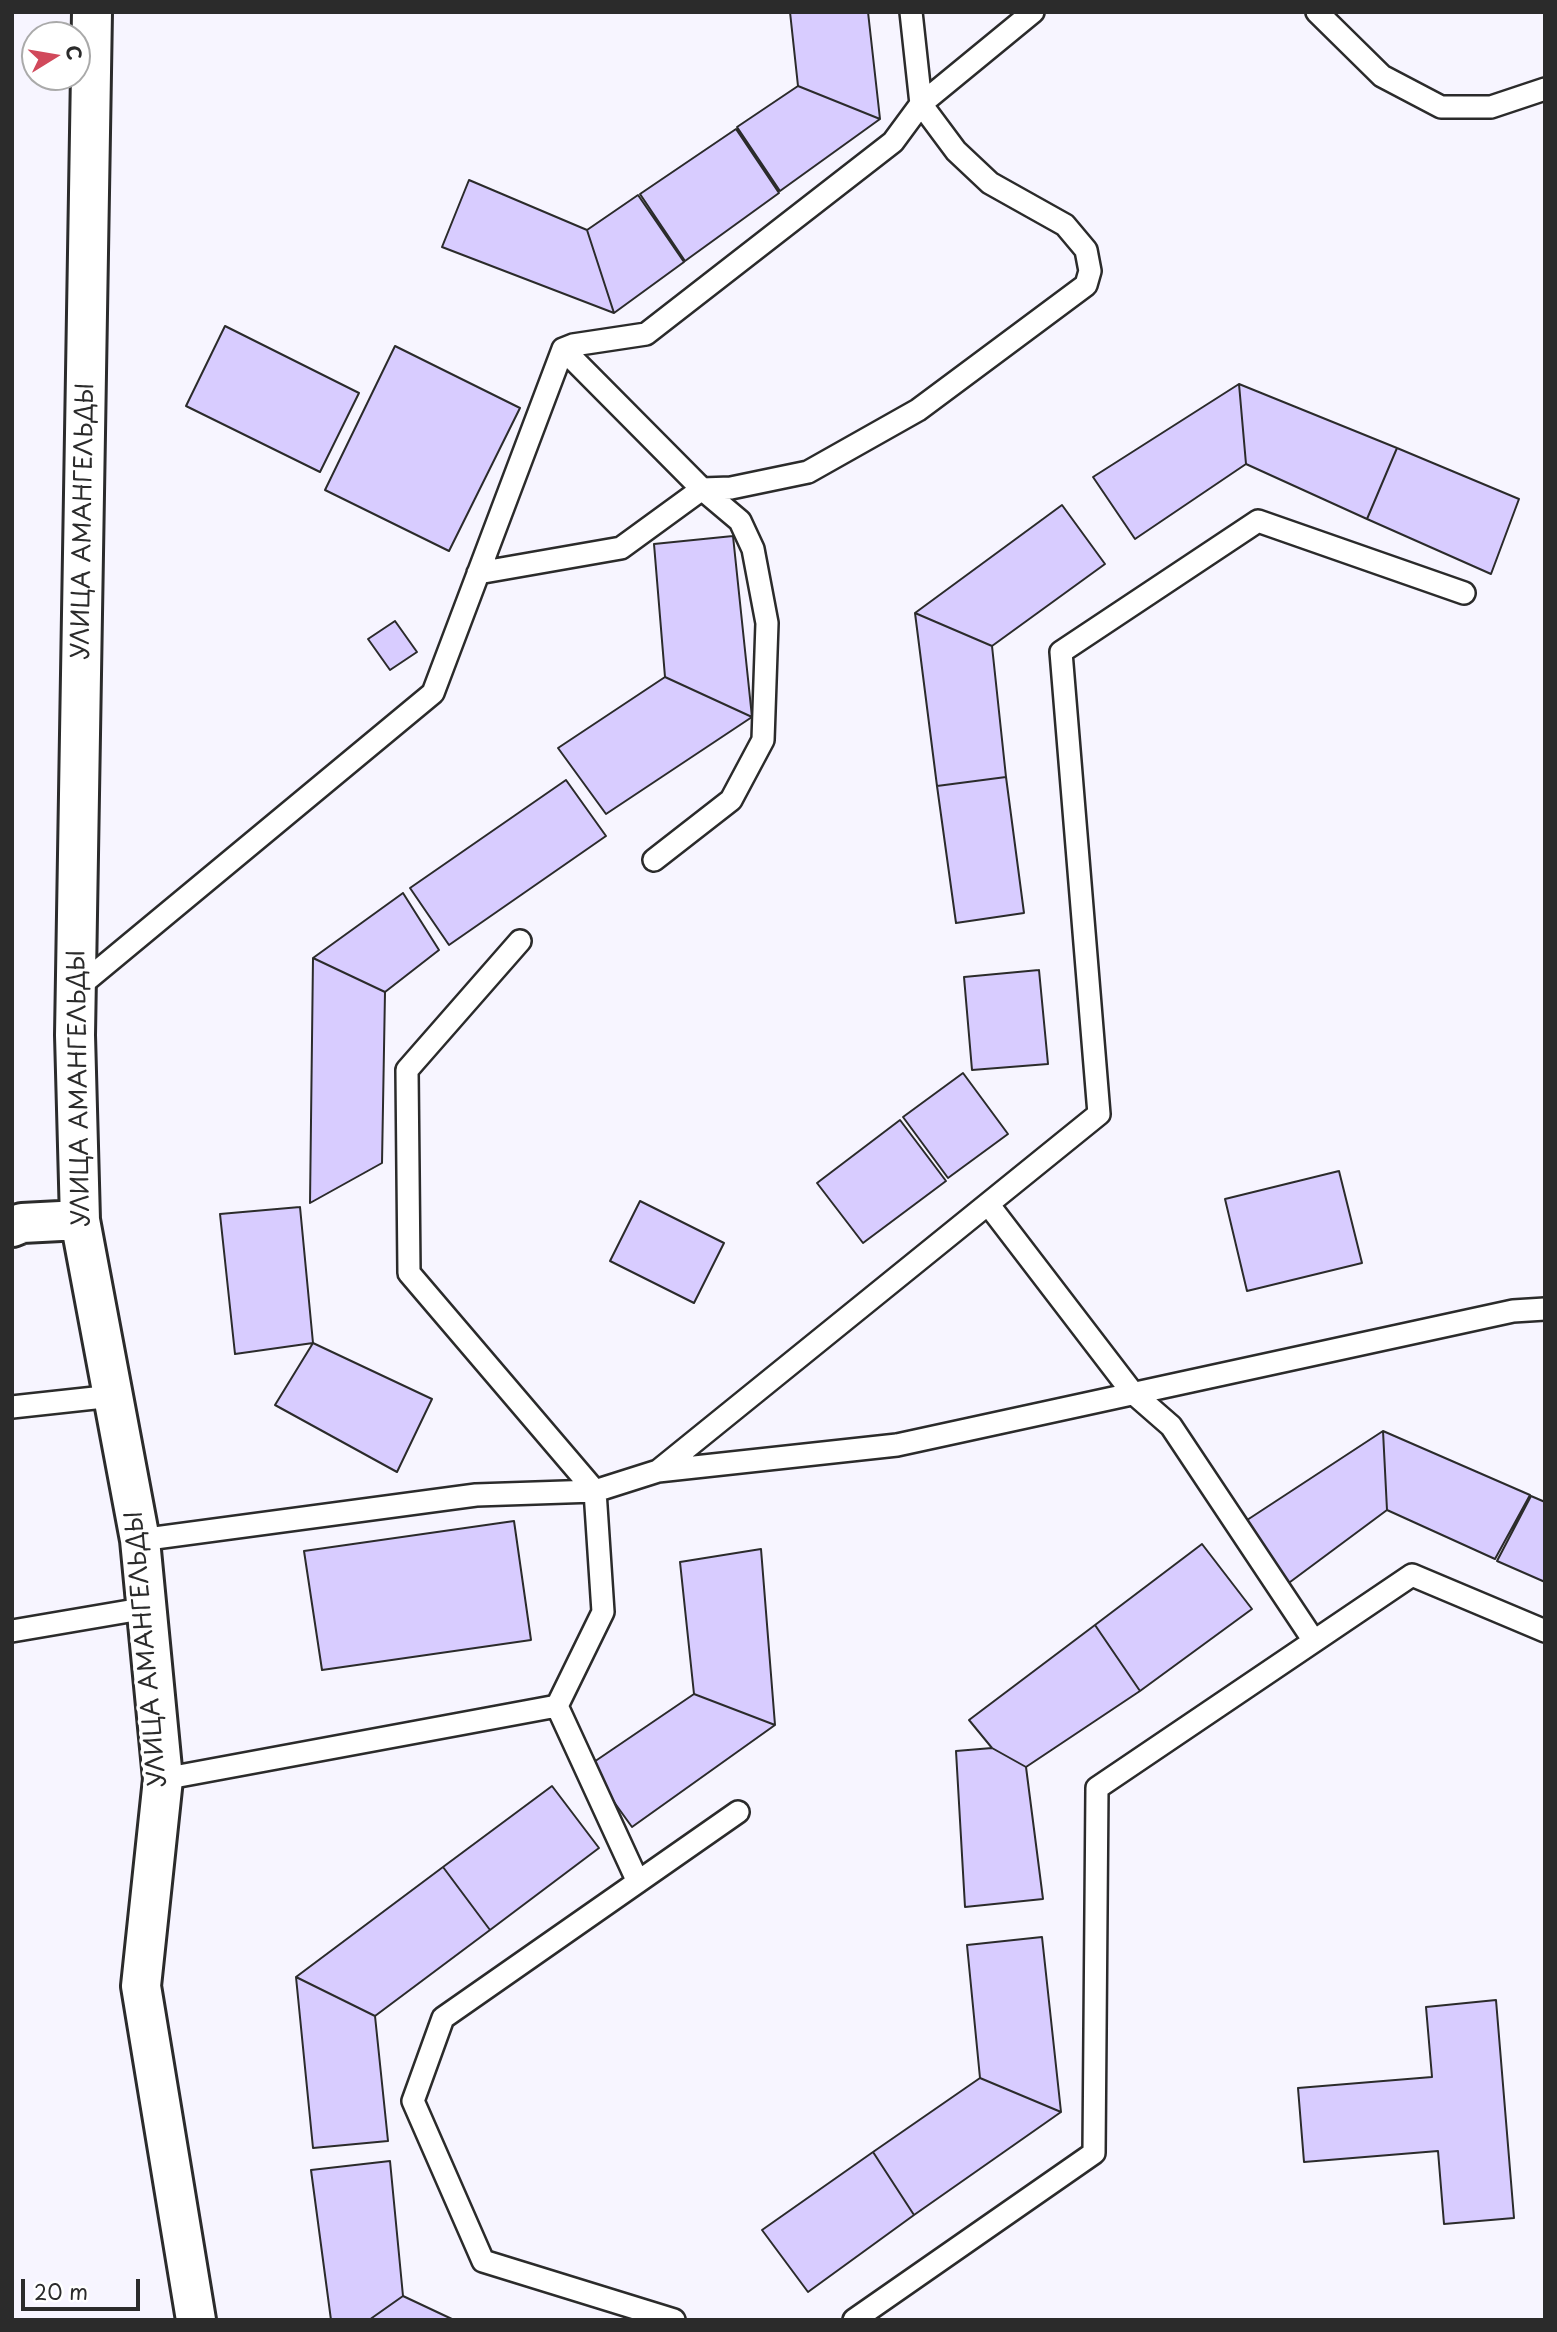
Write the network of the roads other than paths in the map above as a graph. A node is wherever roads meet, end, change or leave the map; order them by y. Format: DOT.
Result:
graph roads {
  1 [pos="92,12"];
  2 [pos="911,12"];
  3 [pos="1033,12"];
  4 [pos="1317,12"];
  5 [pos="1545,89"];
  6 [pos="921,104"];
  7 [pos="563,349"];
  8 [pos="702,489"];
  9 [pos="478,573"];
  10 [pos="1464,593"];
  11 [pos="654,860"];
  12 [pos="520,942"];
  13 [pos="76,989"];
  14 [pos="988,1204"];
  15 [pos="79,1220"];
  16 [pos="15,1222"];
  17 [pos="1545,1309"];
  18 [pos="1132,1392"];
  19 [pos="113,1396"];
  20 [pos="12,1407"];
  21 [pos="658,1471"];
  22 [pos="595,1491"];
  23 [pos="141,1540"];
  24 [pos="147,1608"];
  25 [pos="12,1631"];
  26 [pos="1545,1631"];
  27 [pos="1314,1641"];
  28 [pos="557,1706"];
  29 [pos="163,1779"];
  30 [pos="738,1812"];
  31 [pos="638,1882"];
  32 [pos="196,2320"];
  33 [pos="674,2320"];
  34 [pos="854,2320"];
  1 -- 13 [label="street, УЛИЦА АМАНГЕЛЬДЫ"];
  2 -- 6 [label="lane"];
  3 -- 6 [label="lane"];
  4 -- 5 [label="lane"];
  6 -- 7 [label="lane"];
  6 -- 8 [label="lane"];
  7 -- 8 [label="lane"];
  7 -- 9 [label="lane"];
  8 -- 9 [label="lane"];
  8 -- 11 [label="lane"];
  9 -- 13 [label="lane"];
  10 -- 14 [label="lane"];
  12 -- 22 [label="lane"];
  13 -- 15 [label="street, УЛИЦА АМАНГЕЛЬДЫ"];
  14 -- 18 [label="lane"];
  14 -- 21 [label="lane"];
  15 -- 16 [label="street"];
  15 -- 19 [label="street, УЛИЦА АМАНГЕЛЬДЫ"];
  17 -- 18 [label="lane"];
  18 -- 21 [label="lane"];
  18 -- 27 [label="lane"];
  19 -- 20 [label="lane"];
  19 -- 23 [label="street, УЛИЦА АМАНГЕЛЬДЫ"];
  21 -- 22 [label="lane"];
  22 -- 23 [label="lane"];
  22 -- 28 [label="lane"];
  23 -- 24 [label="street, УЛИЦА АМАНГЕЛЬДЫ"];
  24 -- 25 [label="lane"];
  24 -- 29 [label="street, УЛИЦА АМАНГЕЛЬДЫ"];
  26 -- 27 [label="lane"];
  27 -- 34 [label="lane"];
  28 -- 29 [label="lane"];
  28 -- 31 [label="lane"];
  29 -- 32 [label="street, УЛИЦА АМАНГЕЛЬДЫ"];
  30 -- 31 [label="lane"];
  31 -- 33 [label="lane"];
}
